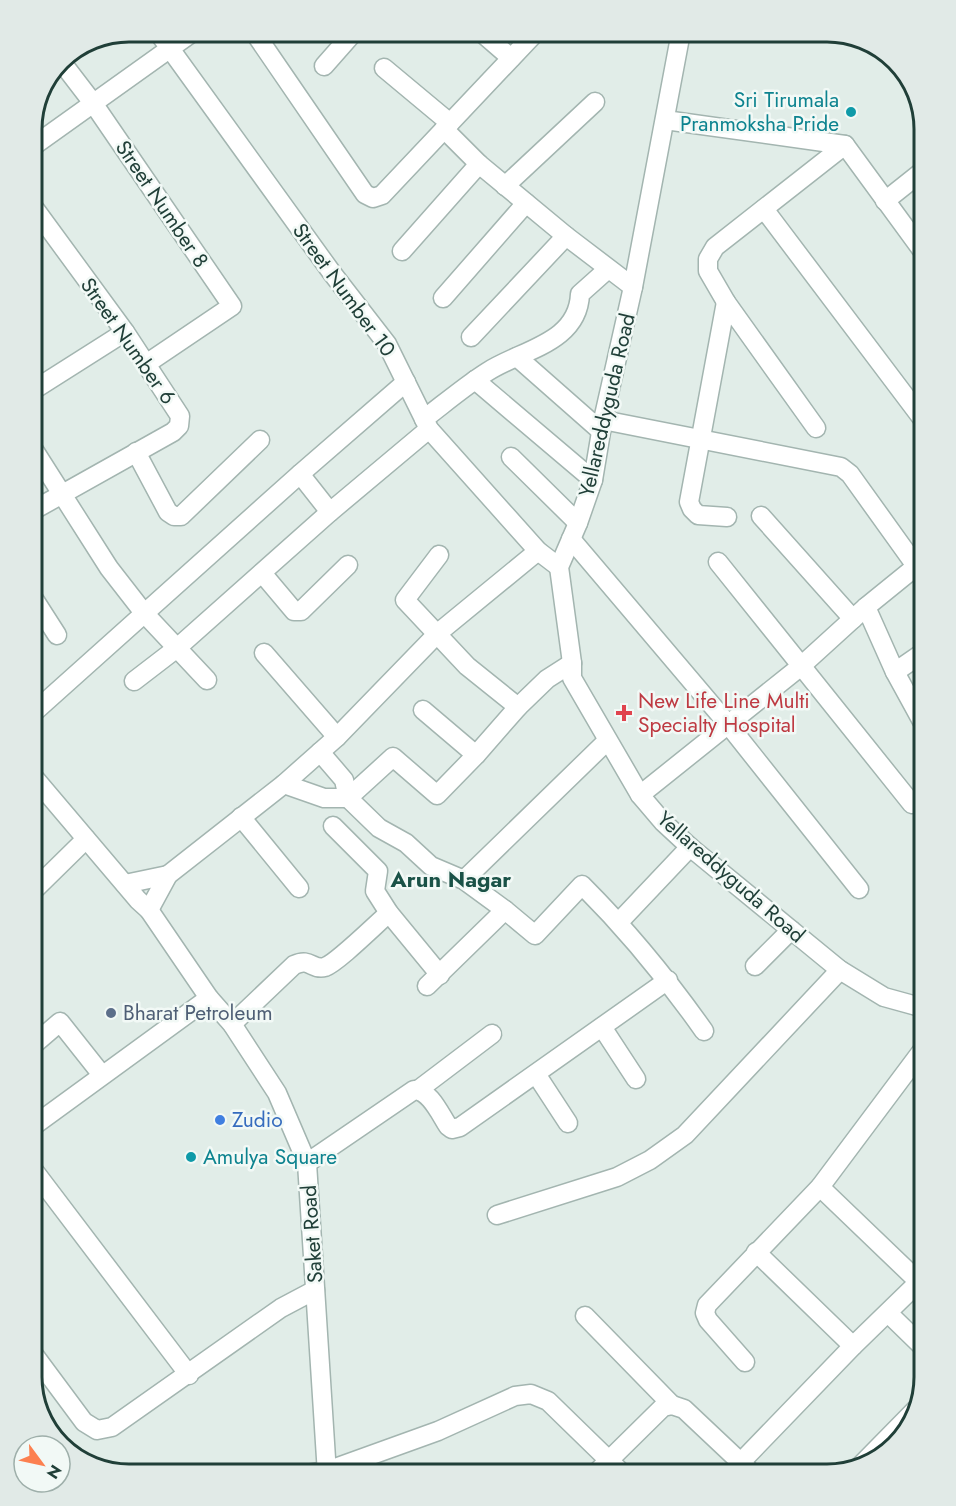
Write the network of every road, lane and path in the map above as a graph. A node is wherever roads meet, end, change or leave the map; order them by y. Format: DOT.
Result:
graph roads {
  1 [pos="166,42"];
  2 [pos="179,42"];
  3 [pos="261,42"];
  4 [pos="345,42"];
  5 [pos="493,42"];
  6 [pos="526,42"];
  7 [pos="679,42"];
  8 [pos="170,48"];
  9 [pos="511,58"];
  10 [pos="324,66"];
  11 [pos="384,68"];
  12 [pos="67,69"];
  13 [pos="595,102"];
  14 [pos="93,103"];
  15 [pos="664,120"];
  16 [pos="447,126"];
  17 [pos="42,140"];
  18 [pos="845,145"];
  19 [pos="479,164"];
  20 [pos="914,178"];
  21 [pos="505,186"];
  22 [pos="885,201"];
  23 [pos="526,203"];
  24 [pos="764,209"];
  25 [pos="42,219"];
  26 [pos="566,236"];
  27 [pos="914,240"];
  28 [pos="402,251"];
  29 [pos="608,269"];
  30 [pos="633,286"];
  31 [pos="443,298"];
  32 [pos="726,302"];
  33 [pos="125,332"];
  34 [pos="471,337"];
  35 [pos="517,357"];
  36 [pos="146,364"];
  37 [pos="475,380"];
  38 [pos="406,382"];
  39 [pos="42,385"];
  40 [pos="914,408"];
  41 [pos="427,424"];
  42 [pos="602,426"];
  43 [pos="816,428"];
  44 [pos="260,440"];
  45 [pos="699,440"];
  46 [pos="136,452"];
  47 [pos="511,457"];
  48 [pos="42,464"];
  49 [pos="300,474"];
  50 [pos="593,480"];
  51 [pos="60,494"];
  52 [pos="42,505"];
  53 [pos="330,512"];
  54 [pos="761,516"];
  55 [pos="727,517"];
  56 [pos="574,531"];
  57 [pos="538,551"];
  58 [pos="439,555"];
  59 [pos="914,555"];
  60 [pos="718,562"];
  61 [pos="348,565"];
  62 [pos="559,567"];
  63 [pos="914,568"];
  64 [pos="262,573"];
  65 [pos="42,612"];
  66 [pos="144,613"];
  67 [pos="859,613"];
  68 [pos="438,633"];
  69 [pos="57,635"];
  70 [pos="177,648"];
  71 [pos="264,653"];
  72 [pos="914,659"];
  73 [pos="572,663"];
  74 [pos="800,667"];
  75 [pos="895,672"];
  76 [pos="207,680"];
  77 [pos="134,681"];
  78 [pos="42,705"];
  79 [pos="518,707"];
  80 [pos="914,707"];
  81 [pos="423,710"];
  82 [pos="727,723"];
  83 [pos="337,737"];
  84 [pos="607,741"];
  85 [pos="320,752"];
  86 [pos="476,755"];
  87 [pos="284,784"];
  88 [pos="42,787"];
  89 [pos="640,795"];
  90 [pos="348,798"];
  91 [pos="912,804"];
  92 [pos="241,816"];
  93 [pos="333,826"];
  94 [pos="86,839"];
  95 [pos="690,847"];
  96 [pos="168,875"];
  97 [pos="464,880"];
  98 [pos="42,882"];
  99 [pos="124,884"];
  100 [pos="299,888"];
  101 [pos="859,889"];
  102 [pos="144,905"];
  103 [pos="505,910"];
  104 [pos="389,913"];
  105 [pos="619,922"];
  106 [pos="791,930"];
  107 [pos="755,966"];
  108 [pos="840,970"];
  109 [pos="668,980"];
  110 [pos="209,998"];
  111 [pos="914,1006"];
  112 [pos="232,1024"];
  113 [pos="602,1027"];
  114 [pos="704,1031"];
  115 [pos="492,1034"];
  116 [pos="42,1037"];
  117 [pos="914,1061"];
  118 [pos="536,1074"];
  119 [pos="102,1075"];
  120 [pos="636,1079"];
  121 [pos="418,1090"];
  122 [pos="42,1120"];
  123 [pos="568,1123"];
  124 [pos="307,1163"];
  125 [pos="42,1181"];
  126 [pos="820,1187"];
  127 [pos="497,1215"];
  128 [pos="756,1252"];
  129 [pos="914,1272"];
  130 [pos="914,1287"];
  131 [pos="315,1290"];
  132 [pos="888,1313"];
  133 [pos="585,1316"];
  134 [pos="914,1338"];
  135 [pos="853,1346"];
  136 [pos="745,1362"];
  137 [pos="42,1365"];
  138 [pos="189,1375"];
  139 [pos="672,1405"];
  140 [pos="608,1460"];
  141 [pos="326,1464"];
  142 [pos="351,1464"];
  143 [pos="604,1464"];
  144 [pos="612,1464"];
  145 [pos="743,1464"];
  146 [pos="750,1464"];
  1 -- 8 [label="street, Street Number 10"];
  2 -- 8 [label="street"];
  3 -- 16 [label="street"];
  4 -- 10 [label="street"];
  5 -- 9 [label="street"];
  6 -- 9 [label="street"];
  7 -- 15 [label="street, Yellareddyguda Road"];
  8 -- 14 [label="street"];
  8 -- 38 [label="street, Street Number 10"];
  9 -- 16 [label="street"];
  11 -- 16 [label="street"];
  12 -- 14 [label="street, Street Number 8"];
  13 -- 21 [label="street"];
  14 -- 17 [label="street"];
  14 -- 36 [label="street, Street Number 8"];
  15 -- 18 [label="street"];
  15 -- 30 [label="street, Yellareddyguda Road"];
  16 -- 19 [label="street"];
  18 -- 22 [label="street"];
  18 -- 24 [label="street"];
  19 -- 21 [label="street"];
  19 -- 28 [label="street"];
  20 -- 22 [label="street"];
  21 -- 23 [label="street"];
  22 -- 27 [label="street"];
  23 -- 26 [label="street"];
  23 -- 31 [label="street"];
  24 -- 32 [label="street"];
  24 -- 40 [label="street"];
  25 -- 33 [label="street, Street Number 6"];
  26 -- 29 [label="street"];
  26 -- 34 [label="street"];
  29 -- 30 [label="street"];
  29 -- 35 [label="street"];
  30 -- 42 [label="street, Yellareddyguda Road"];
  32 -- 43 [label="street"];
  32 -- 45 [label="street"];
  33 -- 36 [label="street, Street Number 6"];
  33 -- 39 [label="street"];
  35 -- 37 [label="street"];
  35 -- 42 [label="street"];
  36 -- 46 [label="street, Street Number 6"];
  37 -- 41 [label="street"];
  37 -- 50 [label="street"];
  38 -- 41 [label="street, Street Number 10"];
  38 -- 49 [label="street"];
  41 -- 53 [label="street"];
  41 -- 57 [label="street, Street Number 10"];
  42 -- 45 [label="street"];
  42 -- 50 [label="street, Yellareddyguda Road"];
  44 -- 46 [label="street"];
  45 -- 55 [label="street"];
  45 -- 59 [label="street"];
  46 -- 51 [label="street, Street Number 6"];
  47 -- 56 [label="street"];
  48 -- 51 [label="street"];
  49 -- 53 [label="street"];
  49 -- 66 [label="street"];
  50 -- 56 [label="street, Yellareddyguda Road"];
  51 -- 52 [label="street, Street Number 6"];
  51 -- 66 [label="street"];
  53 -- 64 [label="street"];
  54 -- 67 [label="street"];
  56 -- 62 [label="street, Yellareddyguda Road"];
  56 -- 82 [label="street"];
  57 -- 62 [label="street, Street Number 10"];
  57 -- 68 [label="street"];
  58 -- 68 [label="street"];
  60 -- 74 [label="street"];
  61 -- 64 [label="street"];
  62 -- 73 [label="street, Yellareddyguda Road"];
  63 -- 67 [label="street"];
  64 -- 70 [label="street"];
  65 -- 69 [label="street"];
  66 -- 70 [label="street"];
  66 -- 78 [label="street"];
  67 -- 74 [label="street"];
  67 -- 75 [label="street"];
  68 -- 79 [label="street"];
  68 -- 83 [label="street"];
  70 -- 76 [label="street"];
  70 -- 77 [label="street"];
  71 -- 83 [label="street"];
  72 -- 75 [label="street"];
  73 -- 79 [label="street"];
  73 -- 84 [label="street, Yellareddyguda Road"];
  74 -- 82 [label="street"];
  74 -- 91 [label="street"];
  75 -- 80 [label="street"];
  79 -- 86 [label="street"];
  81 -- 86 [label="street"];
  82 -- 89 [label="street"];
  82 -- 101 [label="street"];
  83 -- 85 [label="street"];
  84 -- 89 [label="street, Yellareddyguda Road"];
  84 -- 97 [label="street"];
  85 -- 87 [label="street"];
  85 -- 90 [label="street"];
  86 -- 90 [label="street"];
  87 -- 90 [label="street"];
  87 -- 92 [label="street"];
  88 -- 94 [label="street, Saket Road"];
  89 -- 95 [label="street, Yellareddyguda Road"];
  90 -- 97 [label="street"];
  92 -- 96 [label="street"];
  92 -- 100 [label="street"];
  93 -- 104 [label="street"];
  94 -- 98 [label="street"];
  94 -- 99 [label="street, Saket Road"];
  95 -- 105 [label="street"];
  95 -- 106 [label="street, Yellareddyguda Road"];
  96 -- 99 [label="street"];
  96 -- 102 [label="street"];
  97 -- 103 [label="street"];
  99 -- 102 [label="street, Saket Road"];
  102 -- 110 [label="street, Saket Road"];
  103 -- 104 [label="street"];
  103 -- 105 [label="street"];
  104 -- 112 [label="street"];
  105 -- 109 [label="street"];
  106 -- 107 [label="street"];
  106 -- 108 [label="street, Yellareddyguda Road"];
  108 -- 111 [label="street, Yellareddyguda Road"];
  108 -- 127 [label="street"];
  109 -- 113 [label="street"];
  109 -- 114 [label="street"];
  110 -- 112 [label="street, Saket Road"];
  110 -- 119 [label="street"];
  112 -- 124 [label="street, Saket Road"];
  113 -- 118 [label="street"];
  113 -- 120 [label="street"];
  115 -- 121 [label="street"];
  116 -- 119 [label="street"];
  117 -- 126 [label="street"];
  118 -- 121 [label="street"];
  118 -- 123 [label="street"];
  119 -- 122 [label="street"];
  121 -- 124 [label="street"];
  124 -- 131 [label="street, Saket Road"];
  125 -- 138 [label="street"];
  126 -- 128 [label="street"];
  126 -- 129 [label="street"];
  128 -- 135 [label="street"];
  128 -- 136 [label="street"];
  130 -- 132 [label="street"];
  131 -- 138 [label="street"];
  131 -- 141 [label="street, Saket Road"];
  132 -- 134 [label="street"];
  132 -- 135 [label="street"];
  133 -- 139 [label="street"];
  135 -- 146 [label="street"];
  137 -- 138 [label="street"];
  139 -- 140 [label="street"];
  139 -- 145 [label="street"];
  140 -- 142 [label="street"];
  140 -- 143 [label="street"];
  140 -- 144 [label="street"];
}
